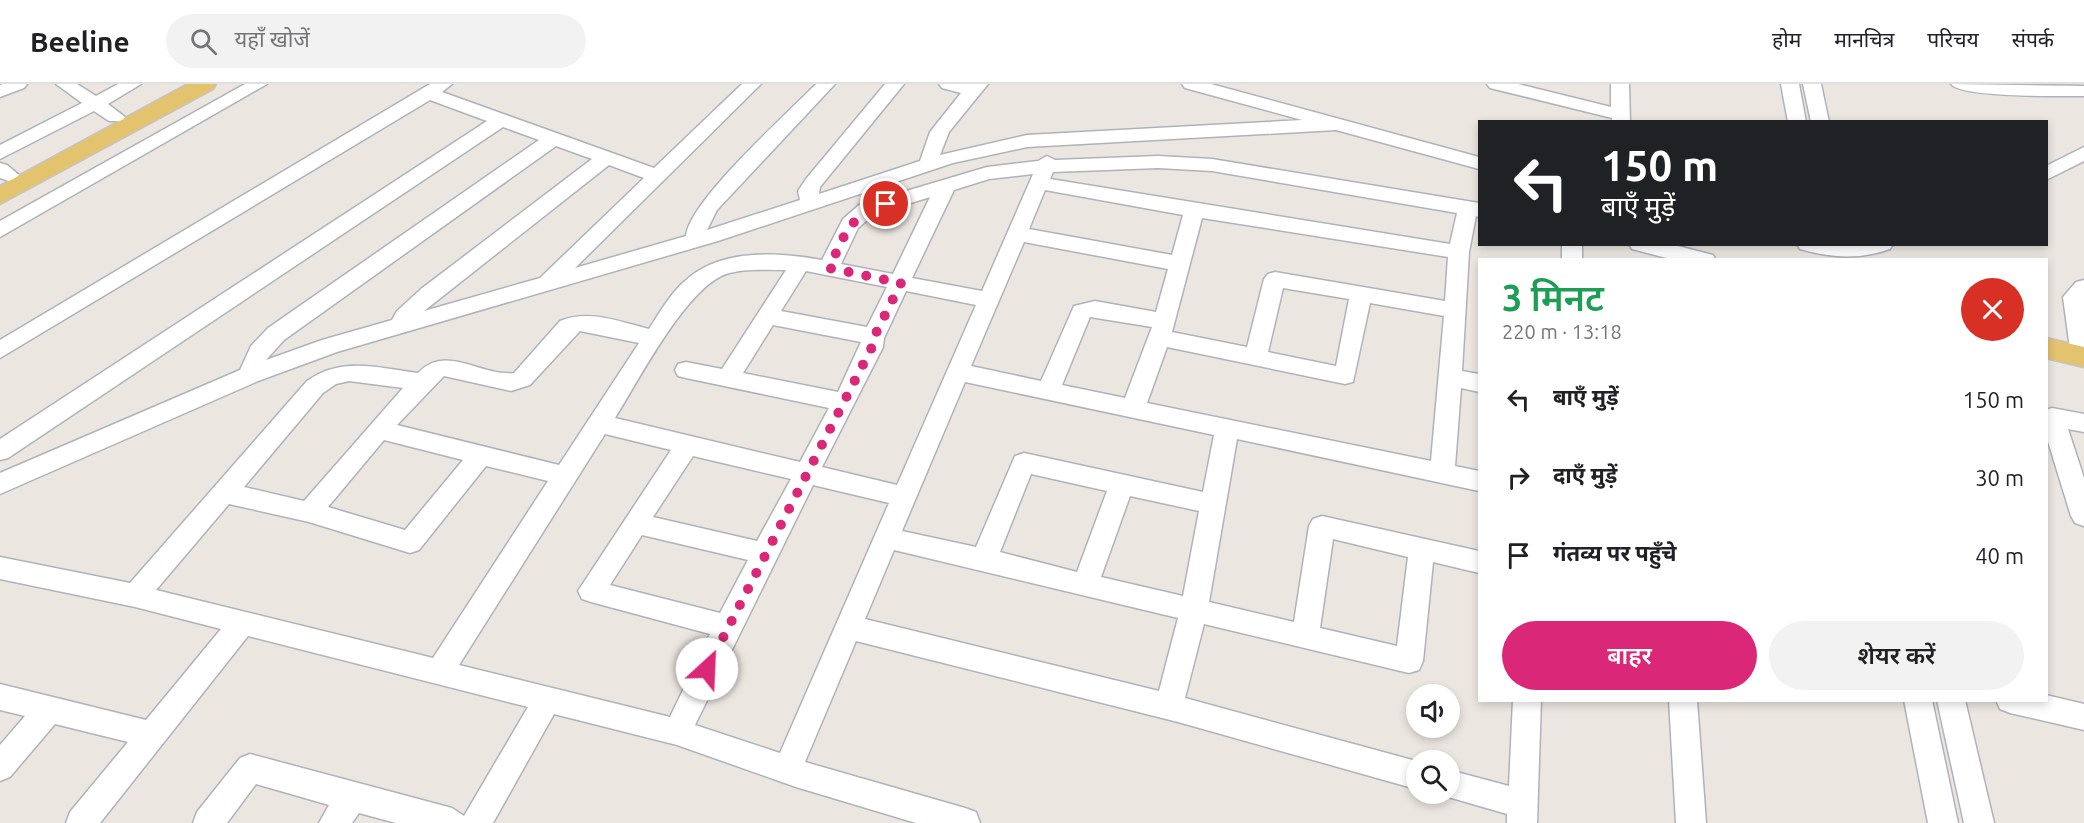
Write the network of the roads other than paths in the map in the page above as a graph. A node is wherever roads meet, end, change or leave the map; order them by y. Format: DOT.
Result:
graph roads {
  1 [pos="18,84"];
  2 [pos="65,84"];
  3 [pos="132,84"];
  4 [pos="180,84"];
  5 [pos="205,84"];
  6 [pos="258,84"];
  7 [pos="752,84"];
  8 [pos="826,84"];
  9 [pos="895,84"];
  10 [pos="948,84"];
  11 [pos="1191,84"];
  12 [pos="1496,84"];
  13 [pos="1620,84"];
  14 [pos="1790,84"];
  15 [pos="1812,84"];
  16 [pos="1962,84"];
  17 [pos="976,88"];
  18 [pos="435,89"];
  19 [pos="1244,91"];
  20 [pos="2084,91"];
  21 [pos="0,92"];
  22 [pos="93,104"];
  23 [pos="167,104"];
  24 [pos="116,117"];
  25 [pos="1621,118"];
  26 [pos="194,119"];
  27 [pos="501,120"];
  28 [pos="1797,120"];
  29 [pos="1820,120"];
  30 [pos="1337,124"];
  31 [pos="553,139"];
  32 [pos="0,153"];
  33 [pos="2084,153"];
  34 [pos="606,158"];
  35 [pos="1046,161"];
  36 [pos="1158,162"];
  37 [pos="1478,163"];
  38 [pos="929,165"];
  39 [pos="2048,173"];
  40 [pos="657,176"];
  41 [pos="2,180"];
  42 [pos="946,185"];
  43 [pos="1146,201"];
  44 [pos="811,204"];
  45 [pos="1473,209"];
  46 [pos="1194,210"];
  47 [pos="4,224"];
  48 [pos="1018,234"];
  49 [pos="1644,246"];
  50 [pos="1816,246"];
  51 [pos="1876,246"];
  52 [pos="715,250"];
  53 [pos="1835,250"];
  54 [pos="1459,252"];
  55 [pos="1670,256"];
  56 [pos="1688,258"];
  57 [pos="801,263"];
  58 [pos="1180,264"];
  59 [pos="829,268"];
  60 [pos="547,283"];
  61 [pos="901,283"];
  62 [pos="1361,294"];
  63 [pos="2081,294"];
  64 [pos="989,300"];
  65 [pos="1455,310"];
  66 [pos="767,316"];
  67 [pos="401,326"];
  68 [pos="1162,329"];
  69 [pos="654,338"];
  70 [pos="873,339"];
  71 [pos="2048,348"];
  72 [pos="0,350"];
  73 [pos="2083,356"];
  74 [pos="1256,357"];
  75 [pos="686,370"];
  76 [pos="958,372"];
  77 [pos="250,375"];
  78 [pos="1450,377"];
  79 [pos="728,378"];
  80 [pos="423,382"];
  81 [pos="1478,383"];
  82 [pos="1048,390"];
  83 [pos="844,402"];
  84 [pos="1133,408"];
  85 [pos="2049,409"];
  86 [pos="2084,423"];
  87 [pos="600,424"];
  88 [pos="1227,428"];
  89 [pos="379,430"];
  90 [pos="687,445"];
  91 [pos="0,451"];
  92 [pos="481,455"];
  93 [pos="805,473"];
  94 [pos="1442,474"];
  95 [pos="566,476"];
  96 [pos="1478,481"];
  97 [pos="1122,483"];
  98 [pos="0,484"];
  99 [pos="222,492"];
  100 [pos="904,497"];
  101 [pos="1213,504"];
  102 [pos="309,512"];
  103 [pos="2084,516"];
  104 [pos="636,523"];
  105 [pos="887,538"];
  106 [pos="1422,549"];
  107 [pos="764,553"];
  108 [pos="984,559"];
  109 [pos="1478,562"];
  110 [pos="0,568"];
  111 [pos="1085,585"];
  112 [pos="135,596"];
  113 [pos="1194,610"];
  114 [pos="242,623"];
  115 [pos="727,627"];
  116 [pos="848,627"];
  117 [pos="1305,636"];
  118 [pos="439,672"];
  119 [pos="0,697"];
  120 [pos="548,699"];
  121 [pos="1527,702"];
  122 [pos="1683,702"];
  123 [pos="1918,702"];
  124 [pos="1951,702"];
  125 [pos="2019,702"];
  126 [pos="1169,707"];
  127 [pos="50,709"];
  128 [pos="2084,717"];
  129 [pos="677,732"];
  130 [pos="152,735"];
  131 [pos="0,767"];
  132 [pos="786,770"];
  133 [pos="1406,771"];
  134 [pos="1460,788"];
  135 [pos="352,797"];
  136 [pos="1522,813"];
  137 [pos="81,823"];
  138 [pos="208,823"];
  139 [pos="334,823"];
  140 [pos="452,823"];
  141 [pos="476,823"];
  142 [pos="964,823"];
  143 [pos="1691,823"];
  144 [pos="1943,823"];
  145 [pos="1979,823"];
  1 -- 21 [label="street"];
  2 -- 22 [label="street"];
  3 -- 22 [label="street"];
  4 -- 24 [label="main road"];
  5 -- 23 [label="main road"];
  6 -- 26 [label="street"];
  7 -- 40 [label="street"];
  8 -- 52 [label="street"];
  9 -- 44 [label="street"];
  10 -- 17 [label="street"];
  11 -- 19 [label="street"];
  12 -- 25 [label="street"];
  13 -- 25 [label="street"];
  14 -- 28 [label="street"];
  15 -- 29 [label="street"];
  16 -- 20 [label="street"];
  17 -- 38 [label="street"];
  18 -- 27 [label="street"];
  18 -- 72 [label="street"];
  19 -- 30 [label="street"];
  22 -- 24 [label="street"];
  22 -- 32 [label="street"];
  23 -- 26 [label="street"];
  23 -- 41 [label="main road"];
  24 -- 41 [label="main road"];
  26 -- 47 [label="street"];
  27 -- 31 [label="street"];
  27 -- 91 [label="street"];
  30 -- 35 [label="street"];
  30 -- 37 [label="street"];
  31 -- 34 [label="street"];
  31 -- 77 [label="street"];
  33 -- 39 [label="street"];
  34 -- 40 [label="street"];
  34 -- 67 [label="street"];
  35 -- 36 [label="street"];
  35 -- 38 [label="street"];
  35 -- 42 [label="street"];
  35 -- 43 [label="street"];
  35 -- 48 [label="street"];
  36 -- 43 [label="street"];
  36 -- 45 [label="street"];
  38 -- 44 [label="street"];
  40 -- 60 [label="street"];
  42 -- 59 [label="street"];
  42 -- 61 [label="street"];
  43 -- 46 [label="street"];
  44 -- 52 [label="street"];
  45 -- 54 [label="street"];
  46 -- 54 [label="street"];
  46 -- 58 [label="street"];
  48 -- 58 [label="street"];
  48 -- 64 [label="street"];
  49 -- 55 [label="street"];
  50 -- 53 [label="street"];
  51 -- 53 [label="street"];
  52 -- 57 [label="street"];
  52 -- 60 [label="street"];
  52 -- 69 [label="street"];
  54 -- 65 [label="street"];
  55 -- 56 [label="street"];
  57 -- 59 [label="street"];
  57 -- 66 [label="street"];
  58 -- 68 [label="street"];
  59 -- 61 [label="street"];
  60 -- 67 [label="street"];
  61 -- 64 [label="street"];
  61 -- 70 [label="street"];
  62 -- 65 [label="street"];
  62 -- 74 [label="street"];
  62 -- 74 [label="street"];
  63 -- 73 [label="street"];
  64 -- 76 [label="street"];
  65 -- 78 [label="street"];
  66 -- 70 [label="street"];
  66 -- 79 [label="street"];
  67 -- 77 [label="street"];
  68 -- 74 [label="street"];
  68 -- 82 [label="street"];
  68 -- 84 [label="street"];
  69 -- 80 [label="street"];
  69 -- 87 [label="street"];
  70 -- 83 [label="street"];
  71 -- 73 [label="main road"];
  75 -- 79 [label="street"];
  76 -- 82 [label="street"];
  76 -- 100 [label="street"];
  77 -- 98 [label="street"];
  78 -- 81 [label="street"];
  78 -- 94 [label="street"];
  79 -- 83 [label="street"];
  80 -- 89 [label="street"];
  80 -- 99 [label="street"];
  82 -- 84 [label="street"];
  83 -- 93 [label="street"];
  84 -- 88 [label="street"];
  85 -- 86 [label="street"];
  85 -- 103 [label="street"];
  87 -- 90 [label="street"];
  87 -- 95 [label="street"];
  88 -- 94 [label="street"];
  88 -- 101 [label="street"];
  89 -- 92 [label="street"];
  89 -- 102 [label="street"];
  90 -- 93 [label="street"];
  90 -- 104 [label="street"];
  92 -- 95 [label="street"];
  92 -- 102 [label="street"];
  93 -- 100 [label="street"];
  93 -- 107 [label="street"];
  94 -- 96 [label="street"];
  95 -- 118 [label="street"];
  97 -- 101 [label="street"];
  97 -- 108 [label="street"];
  97 -- 111 [label="street"];
  99 -- 102 [label="street"];
  99 -- 112 [label="street"];
  100 -- 105 [label="street"];
  101 -- 113 [label="street"];
  104 -- 107 [label="street"];
  104 -- 115 [label="street"];
  105 -- 108 [label="street"];
  105 -- 116 [label="street"];
  106 -- 109 [label="street"];
  106 -- 117 [label="street"];
  106 -- 117 [label="street"];
  107 -- 115 [label="street"];
  108 -- 111 [label="street"];
  110 -- 112 [label="street"];
  111 -- 113 [label="street"];
  112 -- 114 [label="street"];
  113 -- 117 [label="street"];
  113 -- 126 [label="street"];
  114 -- 118 [label="street"];
  114 -- 130 [label="street"];
  115 -- 129 [label="street"];
  116 -- 126 [label="street"];
  116 -- 132 [label="street"];
  118 -- 120 [label="street"];
  119 -- 127 [label="street"];
  120 -- 129 [label="street"];
  120 -- 141 [label="street"];
  121 -- 136 [label="street"];
  122 -- 143 [label="street"];
  123 -- 144 [label="street"];
  124 -- 145 [label="street"];
  125 -- 128 [label="street"];
  126 -- 133 [label="street"];
  127 -- 130 [label="street"];
  127 -- 131 [label="street"];
  129 -- 132 [label="street"];
  130 -- 137 [label="street"];
  132 -- 142 [label="street"];
  134 -- 136 [label="street"];
  135 -- 138 [label="street"];
  135 -- 139 [label="street"];
  135 -- 140 [label="street"];
}
